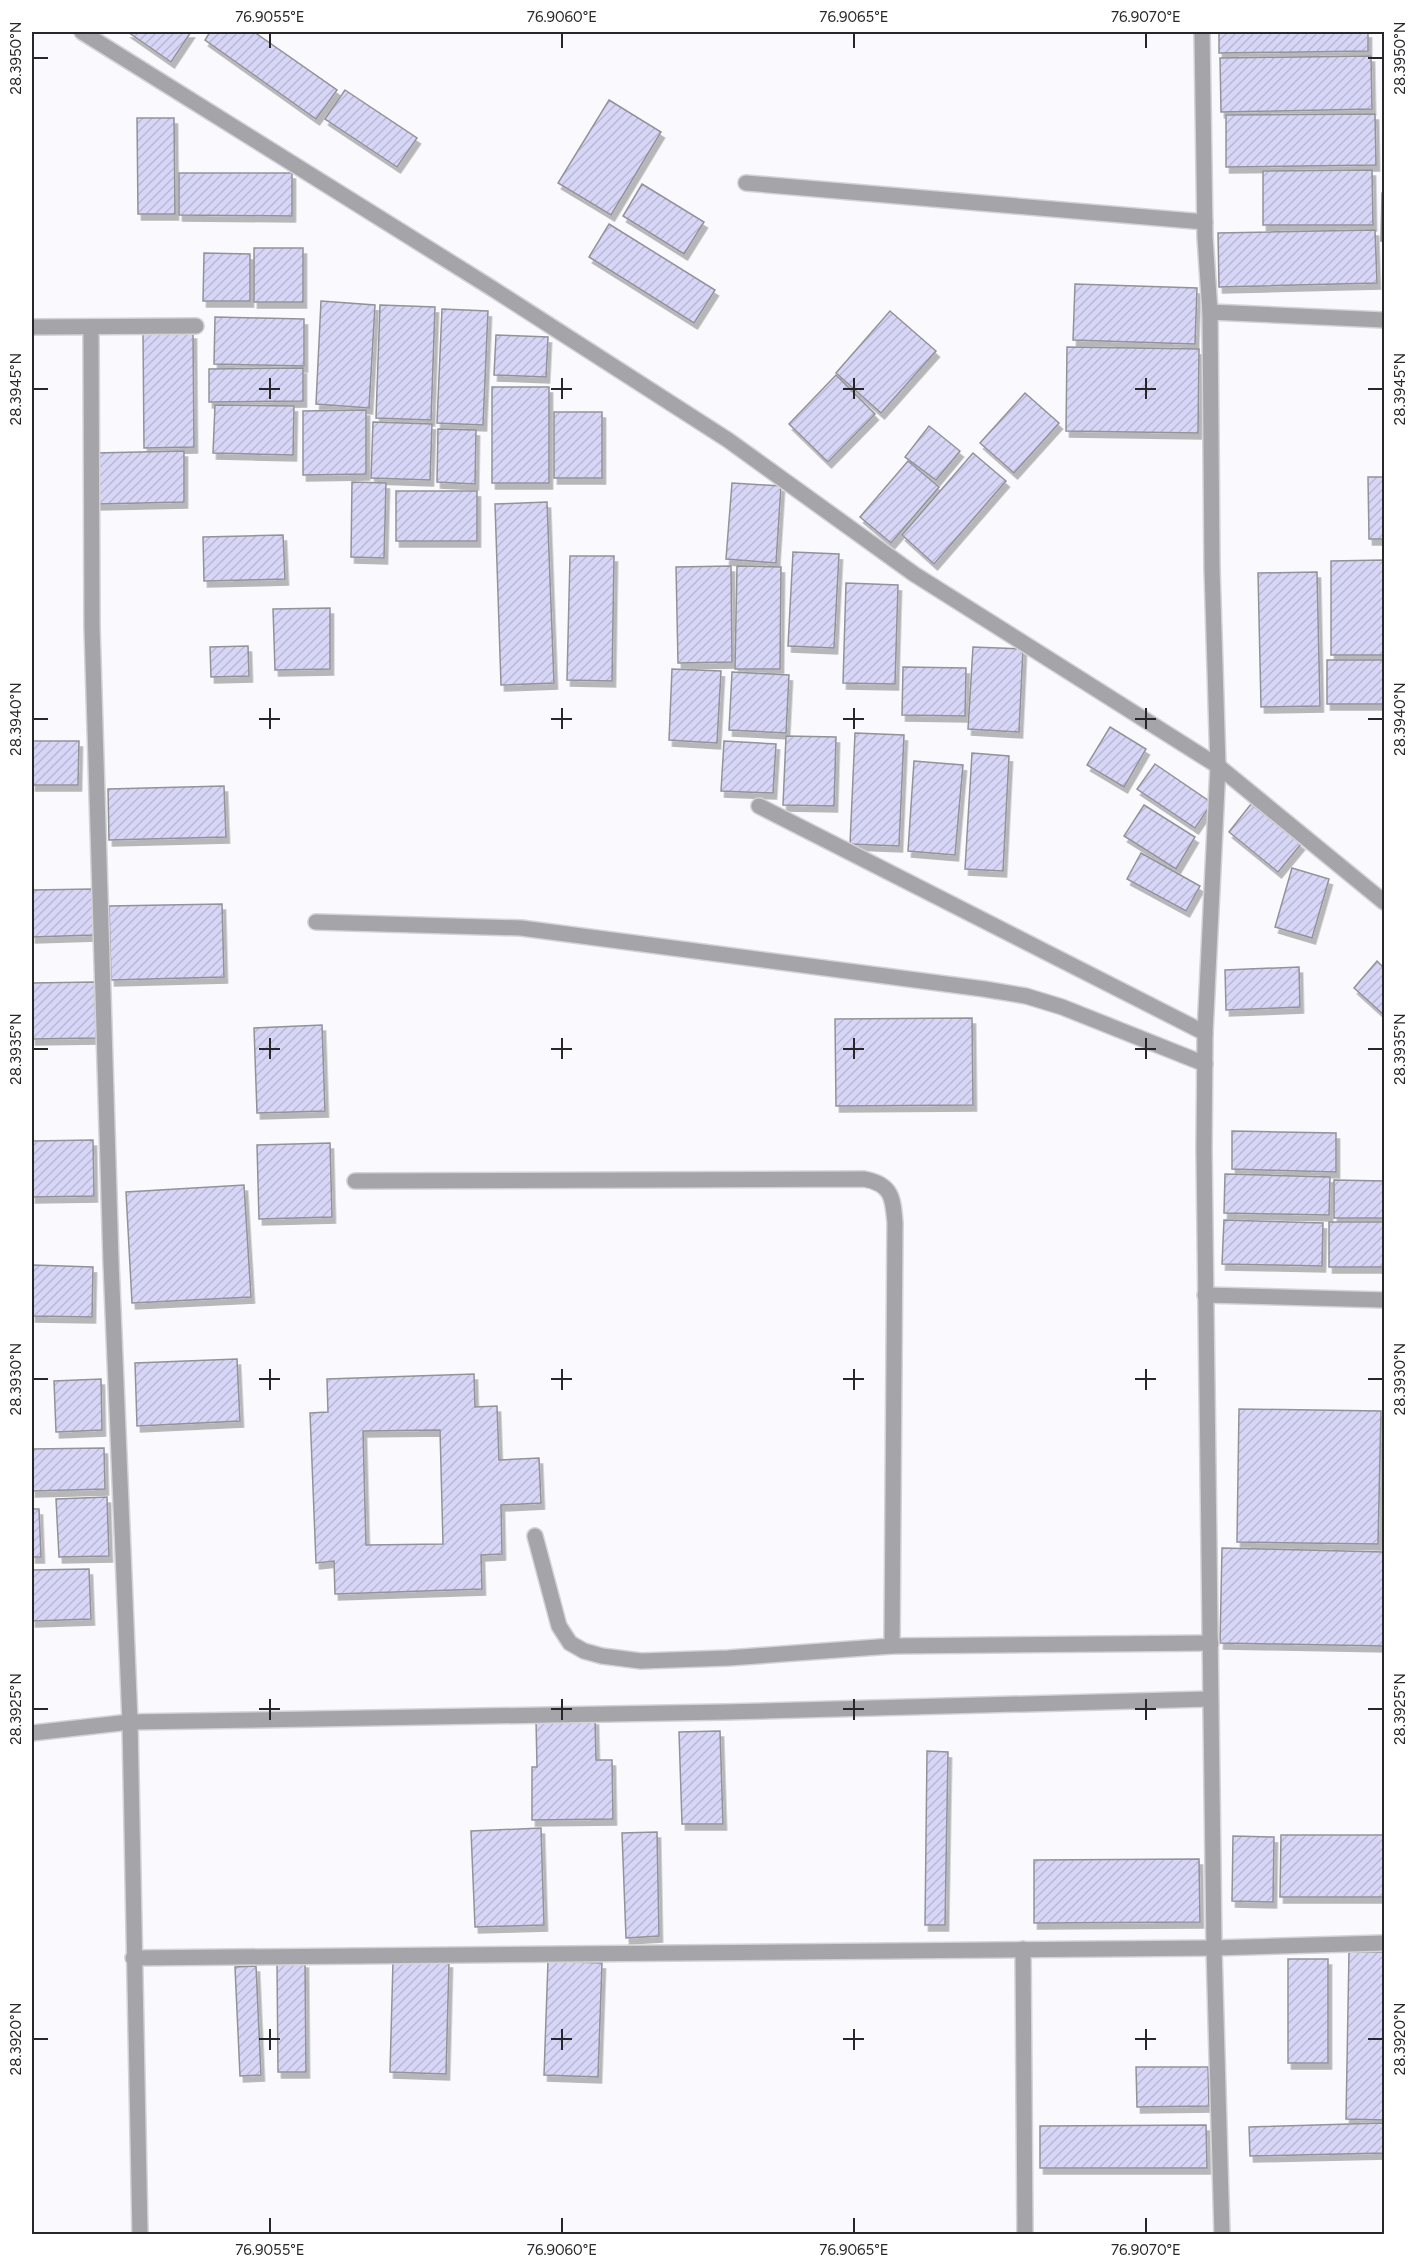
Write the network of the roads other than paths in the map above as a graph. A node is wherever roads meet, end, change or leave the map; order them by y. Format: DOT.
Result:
graph roads {
  1 [pos="82,32"];
  2 [pos="1202,32"];
  3 [pos="746,183"];
  4 [pos="1205,222"];
  5 [pos="1210,312"];
  6 [pos="1384,320"];
  7 [pos="196,326"];
  8 [pos="32,327"];
  9 [pos="91,327"];
  10 [pos="1218,766"];
  11 [pos="759,806"];
  12 [pos="1384,902"];
  13 [pos="316,922"];
  14 [pos="1205,1033"];
  15 [pos="1205,1064"];
  16 [pos="355,1181"];
  17 [pos="1205,1295"];
  18 [pos="1384,1300"];
  19 [pos="534,1536"];
  20 [pos="1211,1643"];
  21 [pos="892,1646"];
  22 [pos="1209,1699"];
  23 [pos="130,1722"];
  24 [pos="32,1733"];
  25 [pos="1384,1943"];
  26 [pos="1214,1948"];
  27 [pos="1023,1949"];
  28 [pos="133,1958"];
  29 [pos="140,2235"];
  30 [pos="1025,2235"];
  31 [pos="1222,2235"];
  1 -- 10 [label="street"];
  2 -- 4 [label="street"];
  3 -- 4 [label="street"];
  4 -- 5 [label="street"];
  5 -- 6 [label="street"];
  5 -- 10 [label="street"];
  7 -- 9 [label="street"];
  8 -- 9 [label="street"];
  9 -- 23 [label="street"];
  10 -- 12 [label="street"];
  10 -- 14 [label="street"];
  11 -- 14 [label="street"];
  13 -- 15 [label="street"];
  14 -- 15 [label="street"];
  15 -- 17 [label="street"];
  16 -- 21 [label="street"];
  17 -- 18 [label="street"];
  17 -- 20 [label="street"];
  19 -- 21 [label="street"];
  20 -- 21 [label="street"];
  20 -- 22 [label="street"];
  22 -- 23 [label="street"];
  22 -- 26 [label="street"];
  23 -- 24 [label="street"];
  23 -- 28 [label="street"];
  25 -- 26 [label="street"];
  26 -- 27 [label="street"];
  26 -- 31 [label="street"];
  27 -- 28 [label="street"];
  27 -- 30 [label="street"];
  28 -- 29 [label="street"];
}
